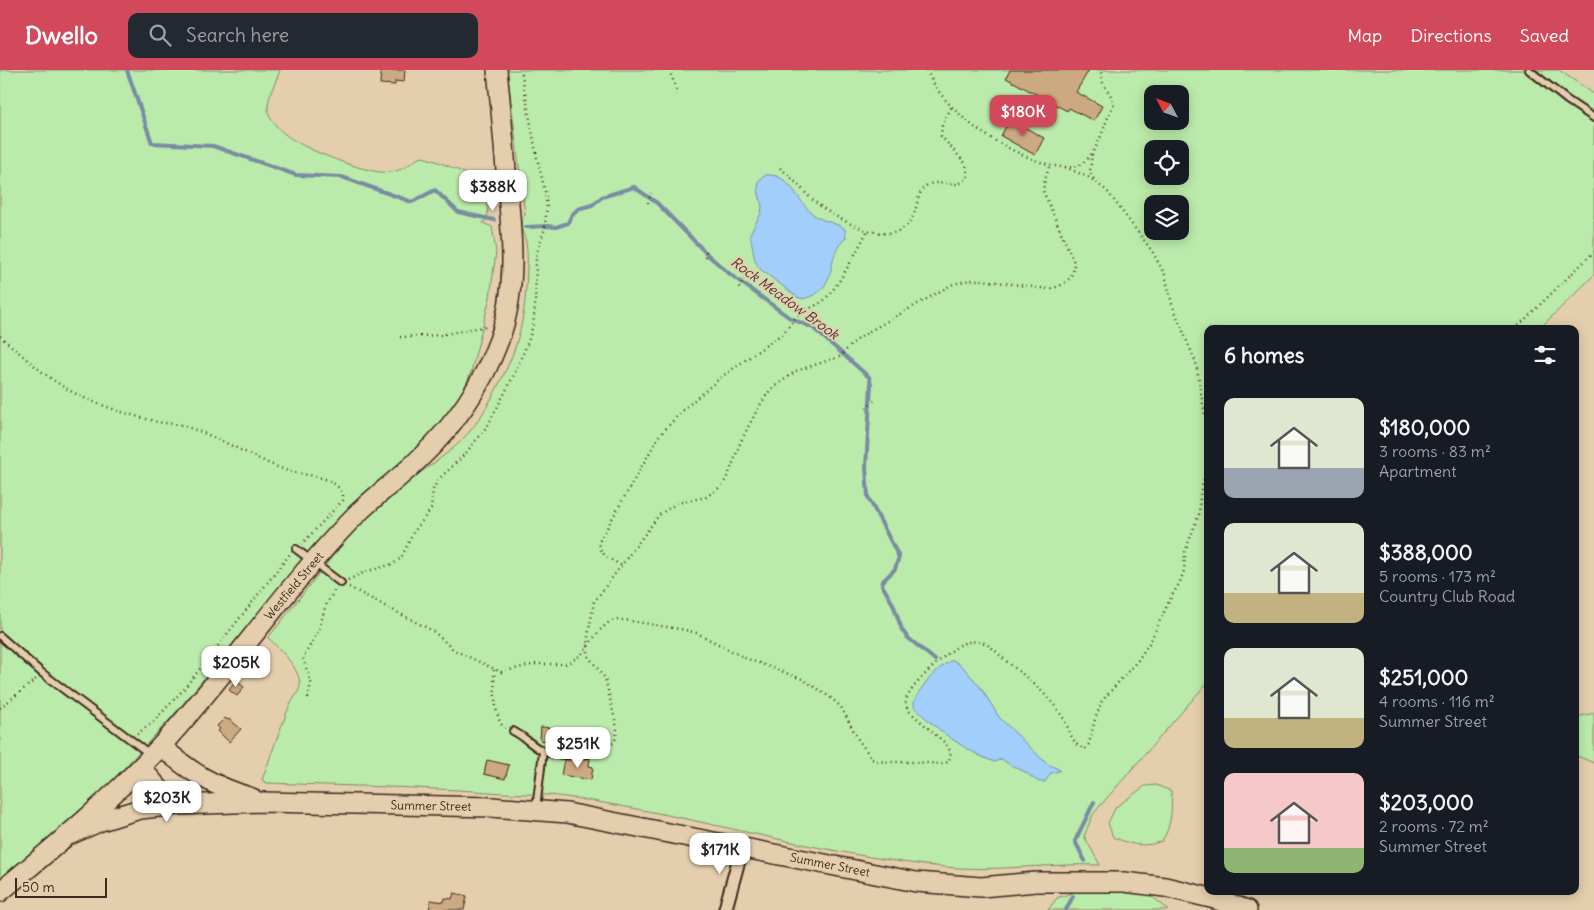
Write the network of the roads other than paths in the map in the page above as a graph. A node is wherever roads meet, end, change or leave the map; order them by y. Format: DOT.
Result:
graph roads {
  1 [pos="497,70"];
  2 [pos="1529,70"];
  3 [pos="1594,118"];
  4 [pos="296,549"];
  5 [pos="314,562"];
  6 [pos="341,583"];
  7 [pos="0,636"];
  8 [pos="513,731"];
  9 [pos="543,751"];
  10 [pos="587,754"];
  11 [pos="152,756"];
  12 [pos="264,802"];
  13 [pos="178,805"];
  14 [pos="536,810"];
  15 [pos="68,835"];
  16 [pos="742,848"];
  17 [pos="0,892"];
  18 [pos="726,910"];
  19 [pos="1247,910"];
  1 -- 5 [label="main road, Westfield Street"];
  2 -- 3 [label="lane"];
  4 -- 5 [label="lane"];
  5 -- 6 [label="lane"];
  5 -- 11 [label="main road, Westfield Street"];
  7 -- 11 [label="lane"];
  8 -- 9 [label="lane"];
  9 -- 10 [label="lane"];
  9 -- 14 [label="lane"];
  11 -- 12 [label="main road, Summer Street"];
  11 -- 13 [label="main road"];
  11 -- 15 [label="main road, Westfield Street"];
  12 -- 13 [label="main road, Summer Street"];
  12 -- 14 [label="main road, Summer Street"];
  13 -- 15 [label="main road, Summer Street"];
  14 -- 16 [label="main road, Summer Street"];
  15 -- 17 [label="main road, Westfield Street"];
  16 -- 18 [label="street"];
  16 -- 19 [label="main road, Summer Street"];
}
